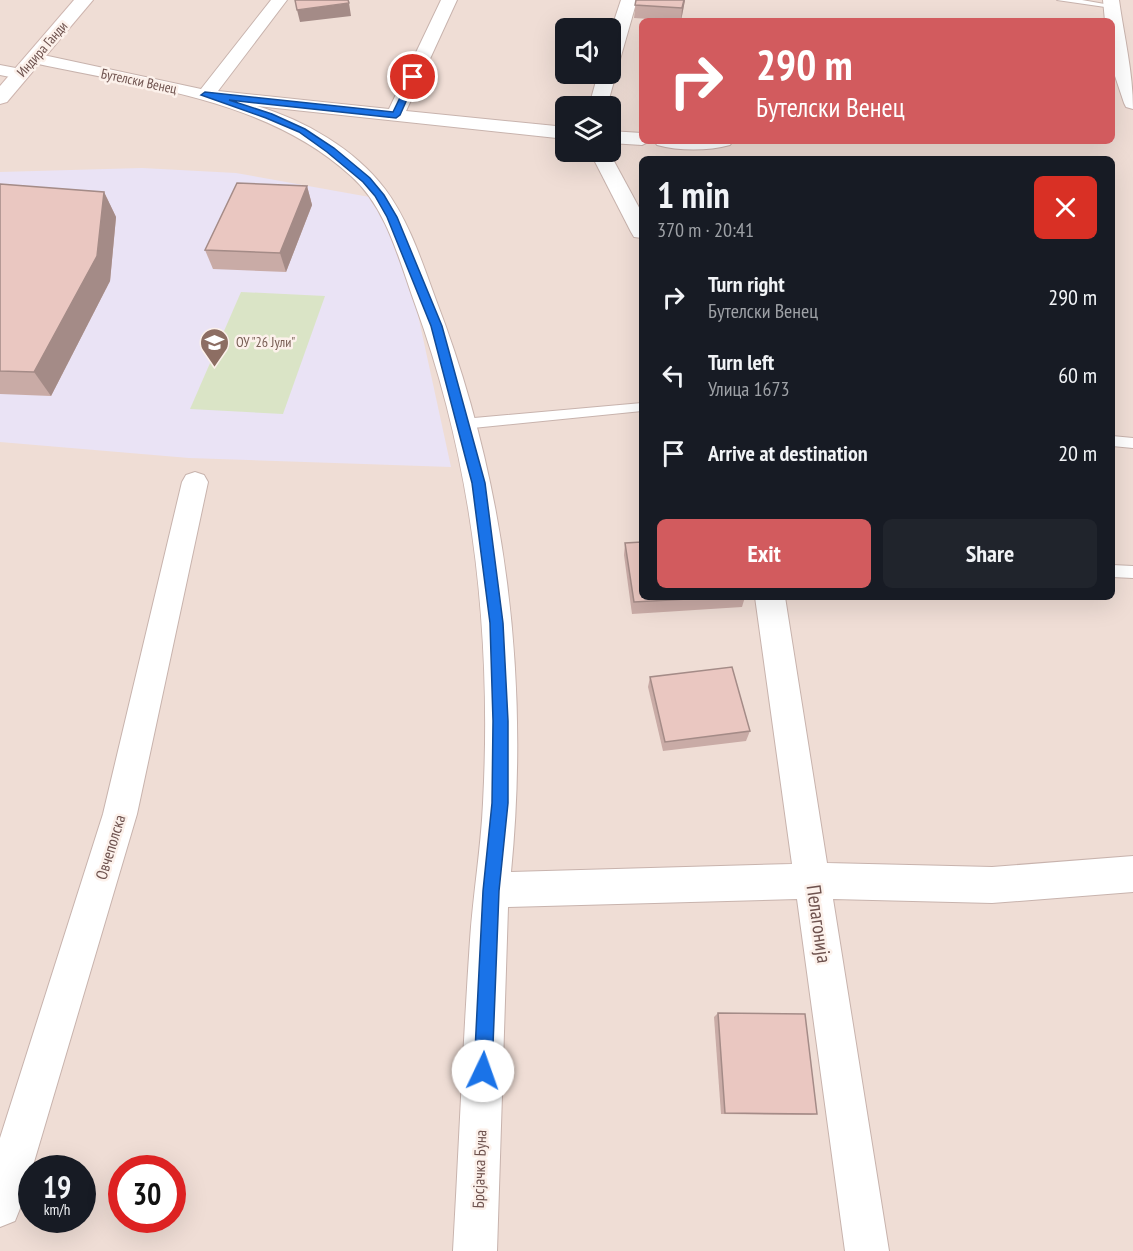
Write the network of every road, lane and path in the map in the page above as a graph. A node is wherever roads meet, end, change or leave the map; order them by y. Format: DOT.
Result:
graph roads {
  1 [pos="84,0"];
  2 [pos="279,0"];
  3 [pos="449,0"];
  4 [pos="629,0"];
  5 [pos="1061,0"];
  6 [pos="1111,3"];
  7 [pos="1115,18"];
  8 [pos="1115,19"];
  9 [pos="621,27"];
  10 [pos="34,58"];
  11 [pos="1126,64"];
  12 [pos="0,70"];
  13 [pos="20,74"];
  14 [pos="205,95"];
  15 [pos="0,98"];
  16 [pos="1129,112"];
  17 [pos="396,115"];
  18 [pos="555,132"];
  19 [pos="621,138"];
  20 [pos="639,139"];
  21 [pos="604,162"];
  22 [pos="639,226"];
  23 [pos="639,407"];
  24 [pos="463,424"];
  25 [pos="1115,441"];
  26 [pos="1133,443"];
  27 [pos="195,482"];
  28 [pos="1115,571"];
  29 [pos="1133,572"];
  30 [pos="770,600"];
  31 [pos="1133,874"];
  32 [pos="813,881"];
  33 [pos="491,891"];
  34 [pos="0,1206"];
  35 [pos="475,1251"];
  36 [pos="867,1251"];
  1 -- 10 [label="street, Индира Ганди"];
  2 -- 14 [label="street"];
  3 -- 17 [label="street"];
  4 -- 9 [label="street"];
  5 -- 6 [label="lane"];
  6 -- 7 [label="street"];
  8 -- 11 [label="street"];
  10 -- 13 [label="street, Индира Ганди"];
  10 -- 14 [label="street, Бутелски Венец"];
  11 -- 16 [label="street"];
  12 -- 13 [label="street"];
  13 -- 15 [label="street, Индира Ганди"];
  14 -- 17 [label="street, Бутелски Венец"];
  14 -- 24 [label="street, Брсјачка Буна"];
  17 -- 18 [label="street, Бутелски Венец"];
  19 -- 20 [label="street"];
  21 -- 22 [label="street"];
  23 -- 24 [label="lane"];
  24 -- 33 [label="street, Брсјачка Буна"];
  25 -- 26 [label="lane"];
  27 -- 34 [label="street, Овчеполска"];
  28 -- 29 [label="lane"];
  30 -- 32 [label="street, Пелагонија"];
  31 -- 32 [label="street"];
  32 -- 33 [label="street"];
  32 -- 36 [label="street, Пелагонија"];
  33 -- 35 [label="street, Брсјачка Буна"];
}
